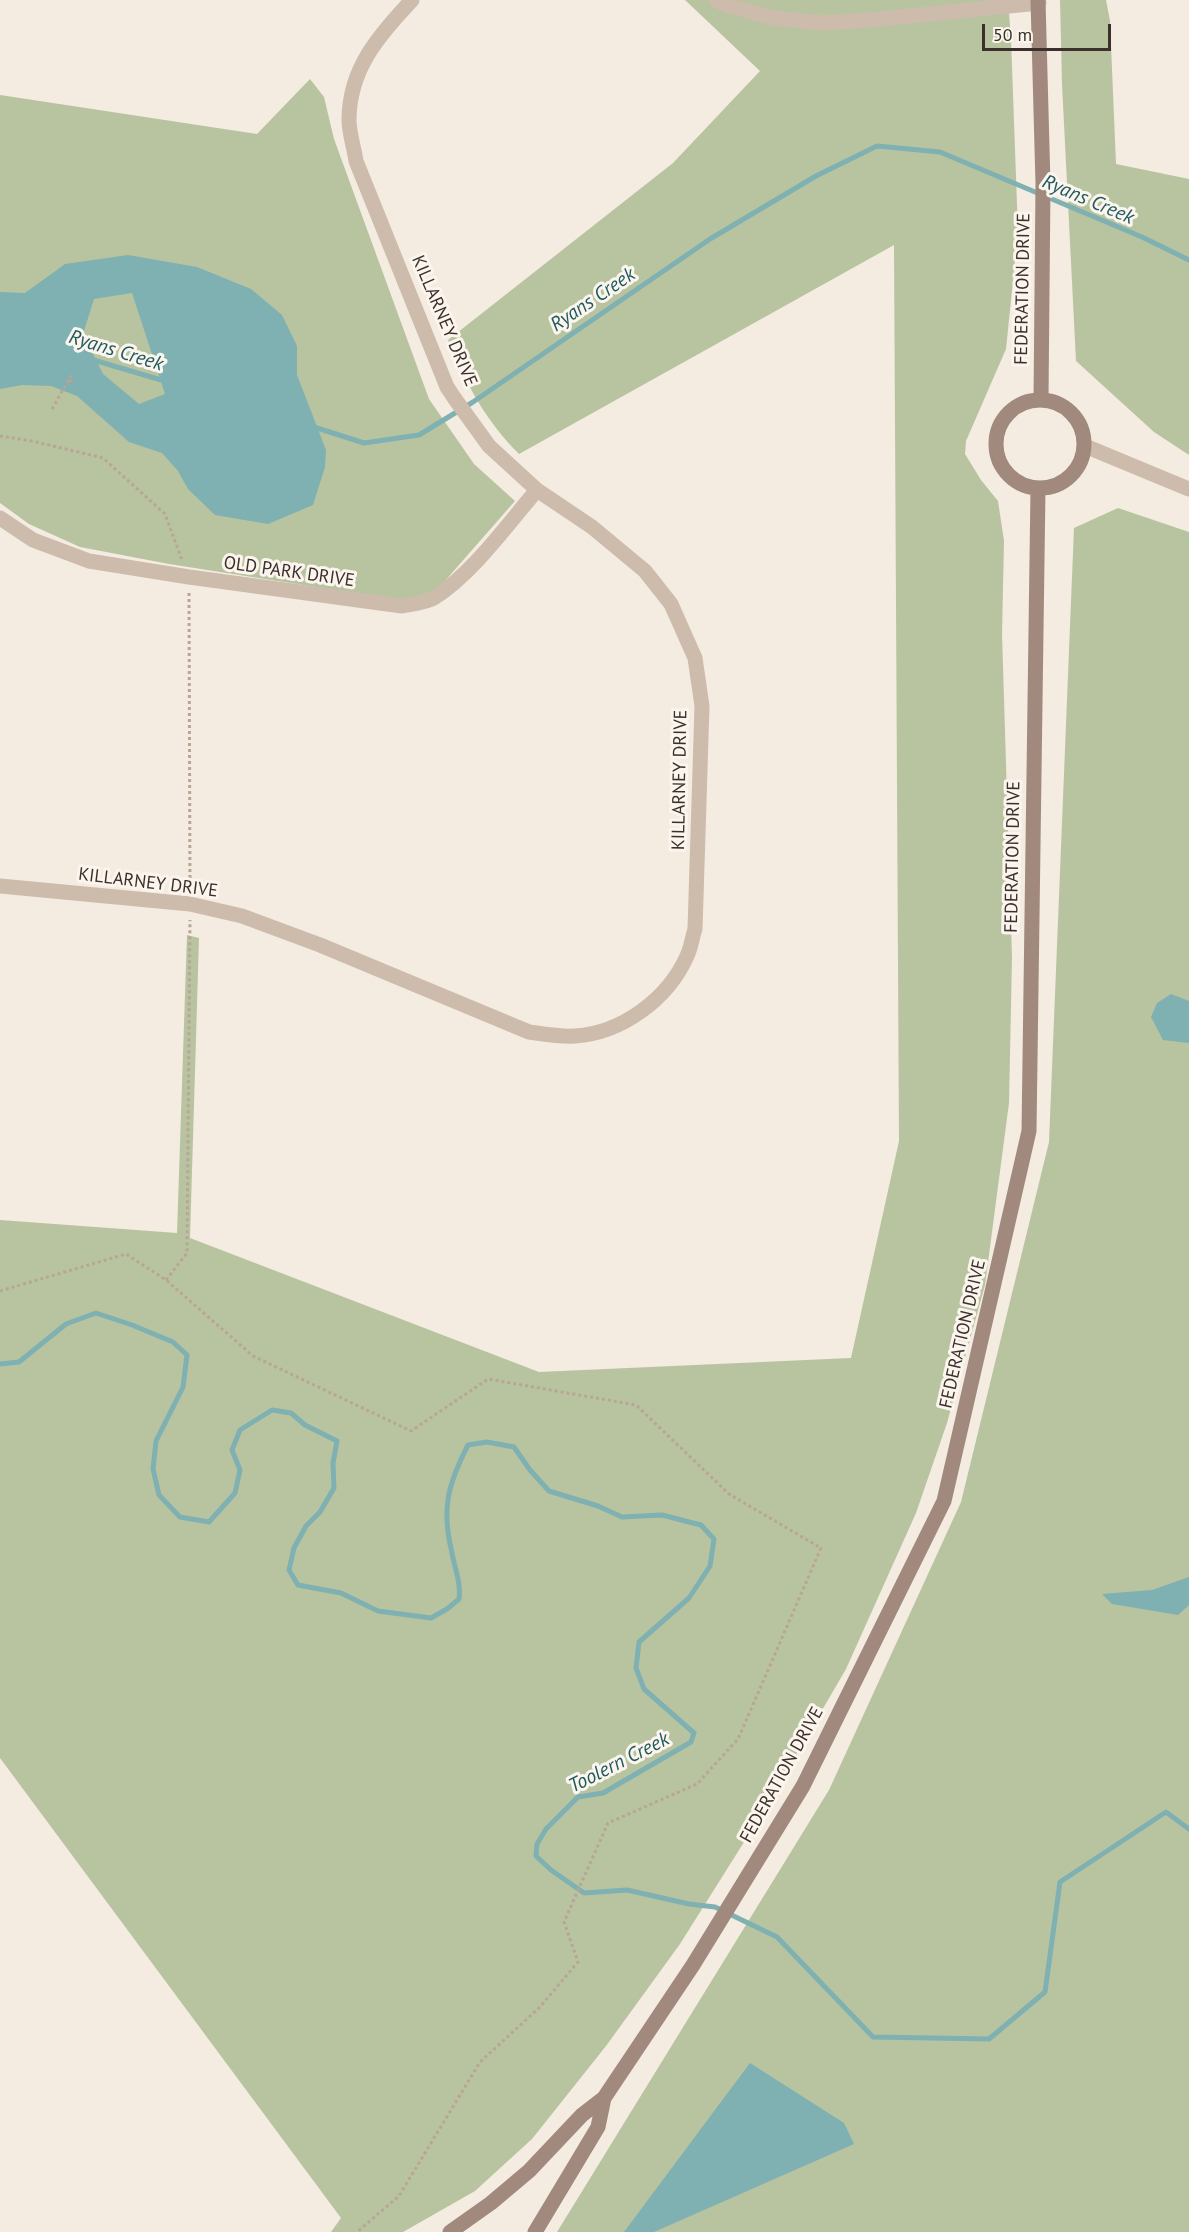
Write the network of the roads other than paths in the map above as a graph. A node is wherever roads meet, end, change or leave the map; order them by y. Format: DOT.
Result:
graph roads {
  1 [pos="411,0"];
  2 [pos="716,0"];
  3 [pos="1039,2"];
  4 [pos="1041,399"];
  5 [pos="1084,446"];
  6 [pos="1038,488"];
  7 [pos="1189,489"];
  8 [pos="537,490"];
  9 [pos="0,518"];
  10 [pos="0,886"];
  11 [pos="604,2098"];
  12 [pos="450,2232"];
  13 [pos="534,2232"];
  1 -- 8 [label="street, KILLARNEY DRIVE"];
  2 -- 3 [label="street"];
  3 -- 4 [label="main road, FEDERATION DRIVE"];
  4 -- 5 [label="main road"];
  4 -- 6 [label="main road"];
  5 -- 6 [label="main road"];
  5 -- 7 [label="street"];
  6 -- 11 [label="main road, FEDERATION DRIVE"];
  8 -- 9 [label="street, OLD PARK DRIVE"];
  8 -- 10 [label="street, KILLARNEY DRIVE"];
  11 -- 12 [label="main road, FEDERATION DRIVE"];
  11 -- 13 [label="main road, FEDERATION DRIVE"];
}
